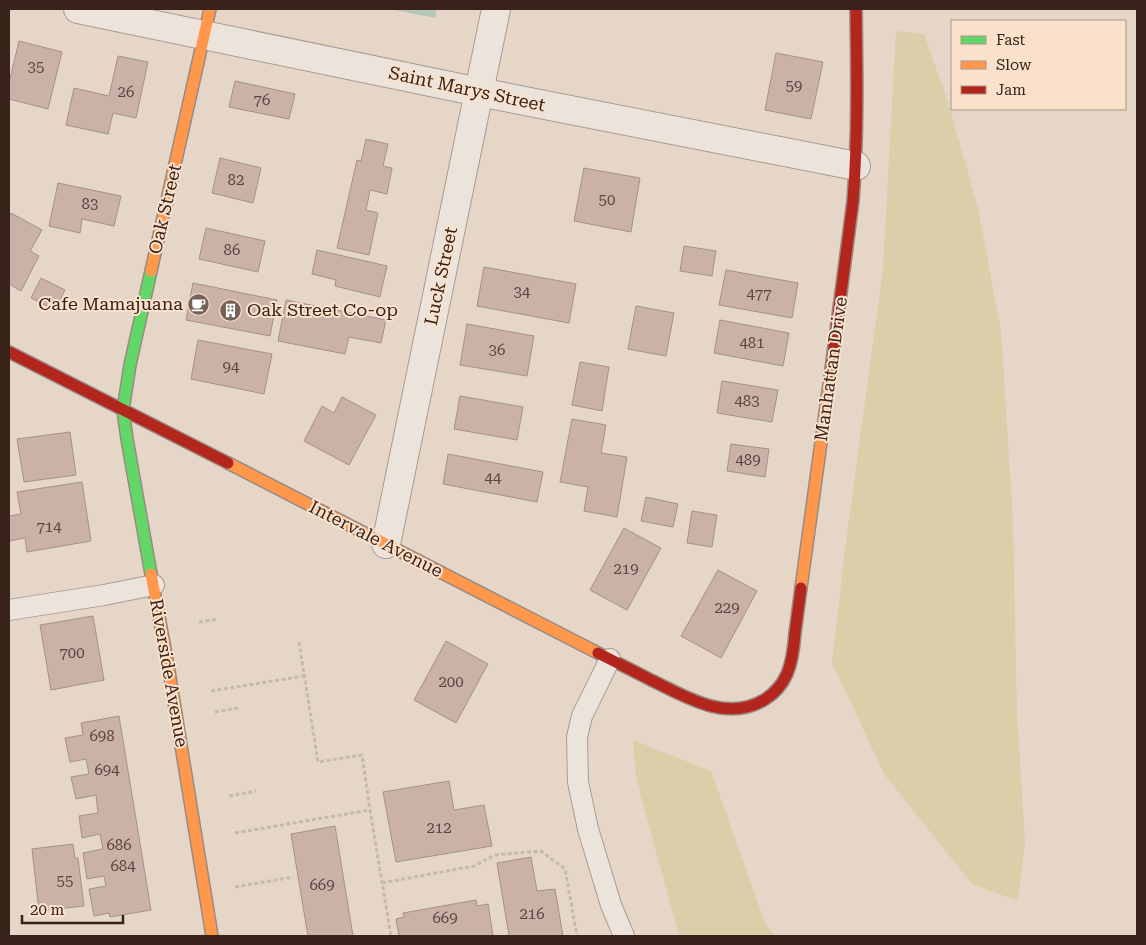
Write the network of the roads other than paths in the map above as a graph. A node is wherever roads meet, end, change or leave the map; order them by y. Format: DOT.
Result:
graph roads {
  1 [pos="78,9"];
  2 [pos="496,9"];
  3 [pos="856,9"];
  4 [pos="207,22"];
  5 [pos="479,92"];
  6 [pos="856,166"];
  7 [pos="9,352"];
  8 [pos="123,410"];
  9 [pos="386,544"];
  10 [pos="154,585"];
  11 [pos="9,610"];
  12 [pos="610,660"];
  13 [pos="748,708"];
  14 [pos="212,936"];
  15 [pos="624,936"];
  1 -- 4 [label="street, Saint Marys Street"];
  2 -- 5 [label="street, Luck Street"];
  3 -- 6 [label="street, Manhattan Drive"];
  4 -- 5 [label="street, Saint Marys Street"];
  4 -- 8 [label="street, Oak Street"];
  5 -- 6 [label="street, Saint Marys Street"];
  5 -- 9 [label="street, Luck Street"];
  6 -- 13 [label="street, Manhattan Drive"];
  7 -- 8 [label="street, Intervale Avenue"];
  8 -- 9 [label="street, Intervale Avenue"];
  8 -- 10 [label="street, Riverside Avenue"];
  9 -- 12 [label="street, Intervale Avenue"];
  10 -- 11 [label="lane"];
  10 -- 14 [label="street, Riverside Avenue"];
  12 -- 13 [label="street, Intervale Avenue"];
  12 -- 15 [label="lane"];
}
